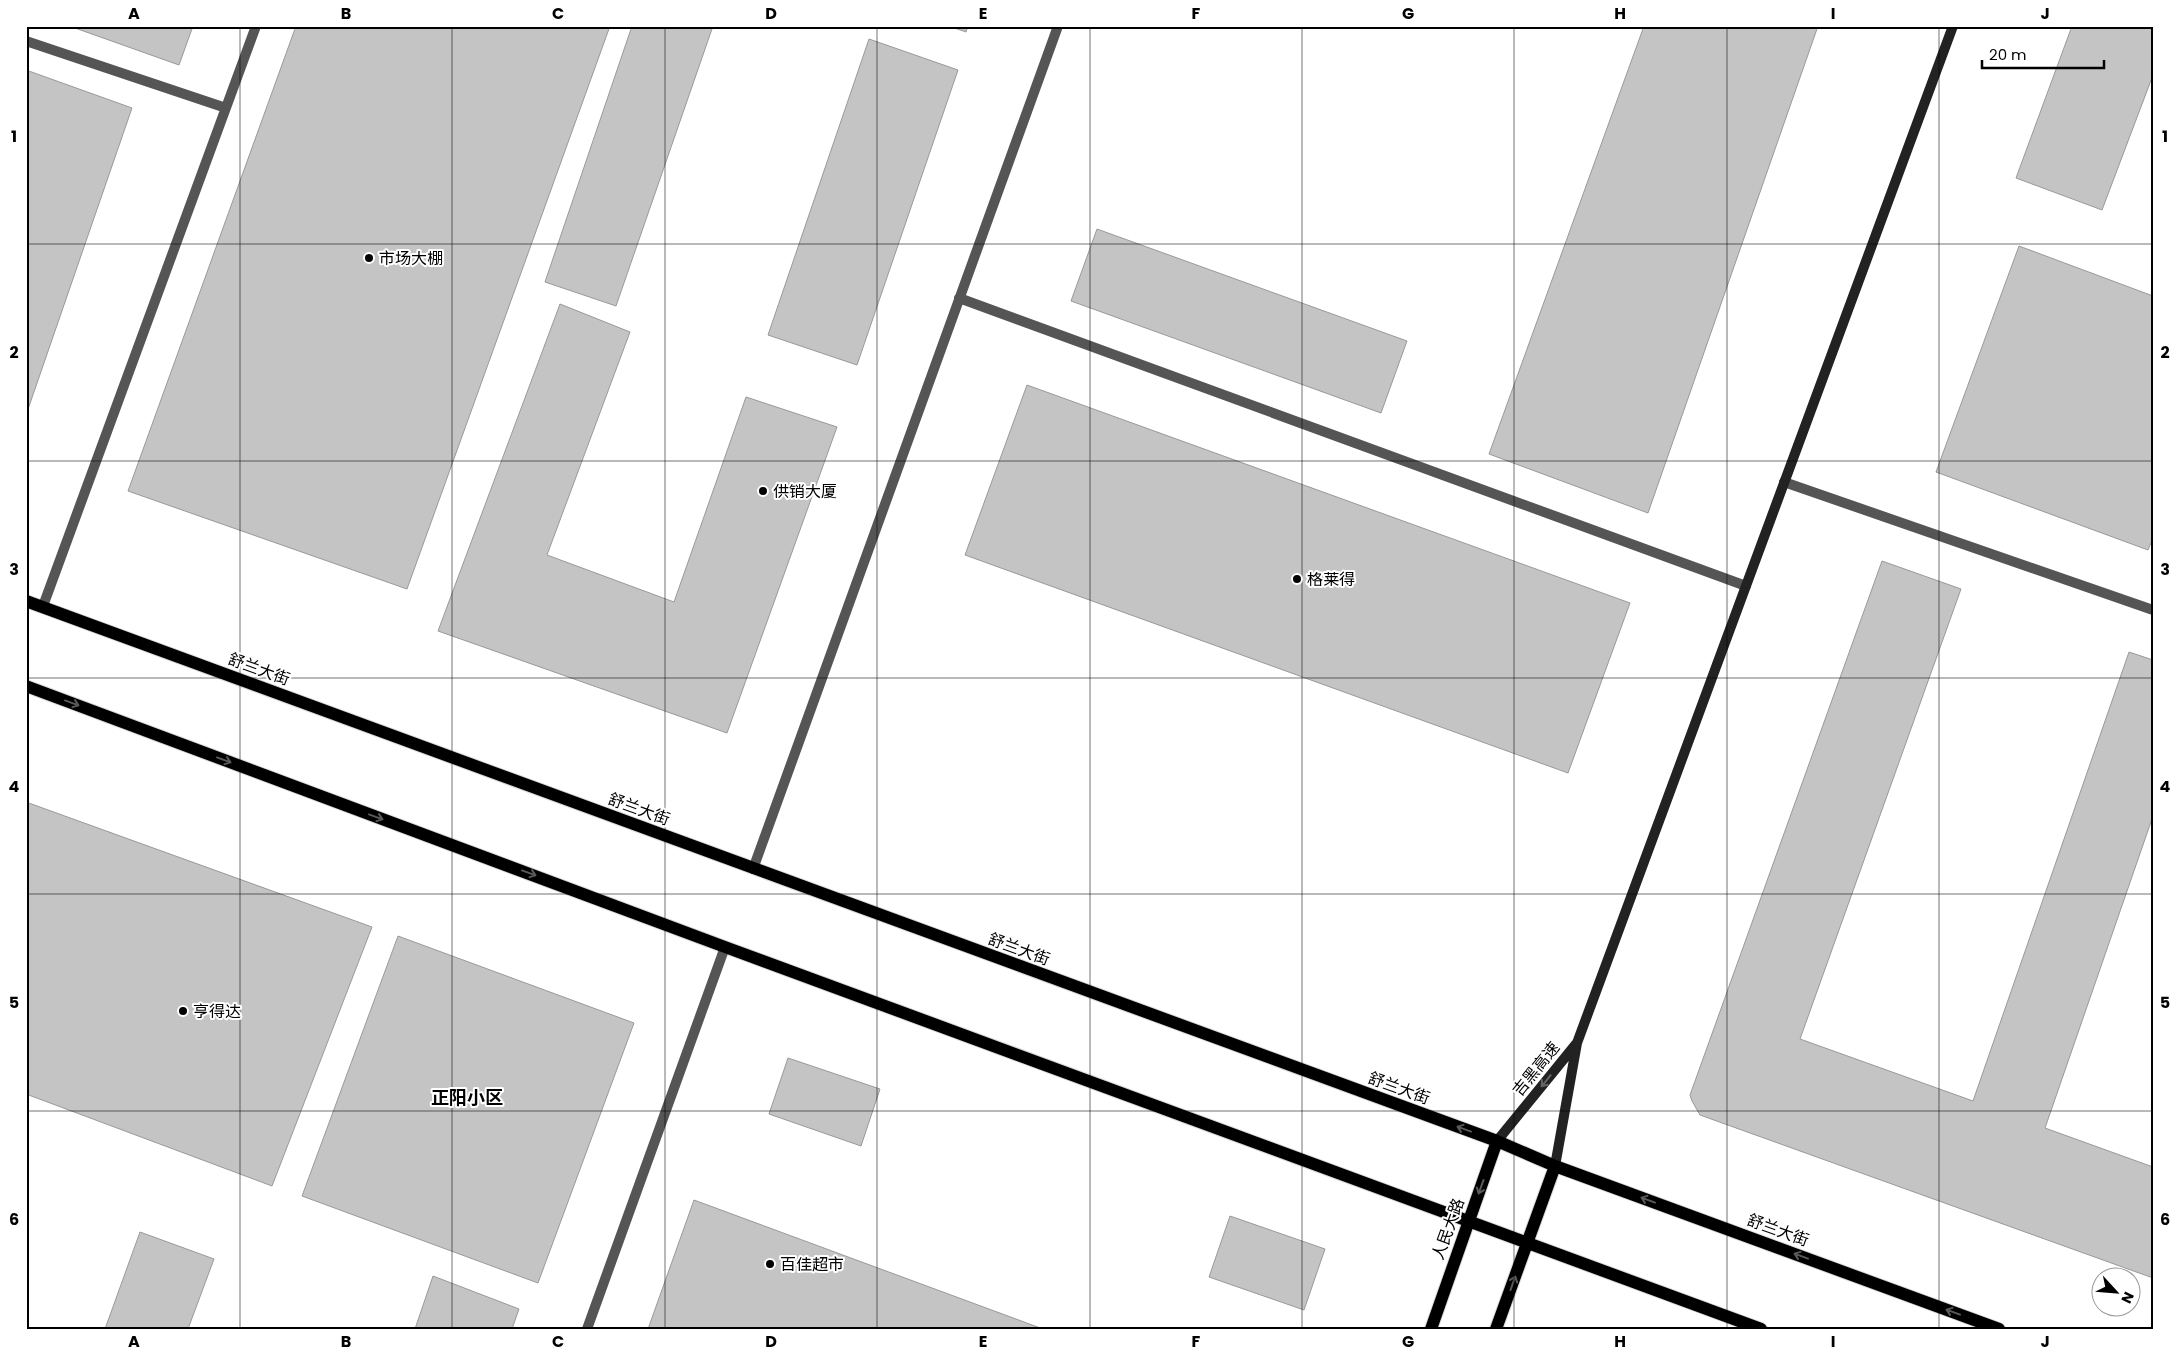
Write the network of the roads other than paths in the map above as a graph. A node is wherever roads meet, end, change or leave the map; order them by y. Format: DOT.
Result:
graph roads {
  1 [pos="256,26"];
  2 [pos="1058,26"];
  3 [pos="1953,26"];
  4 [pos="26,41"];
  5 [pos="226,108"];
  6 [pos="959,298"];
  7 [pos="1784,482"];
  8 [pos="1746,586"];
  9 [pos="26,601"];
  10 [pos="42,606"];
  11 [pos="2153,610"];
  12 [pos="26,686"];
  13 [pos="753,869"];
  14 [pos="725,947"];
  15 [pos="1577,1043"];
  16 [pos="1497,1141"];
  17 [pos="1555,1166"];
  18 [pos="1468,1222"];
  19 [pos="1527,1244"];
  20 [pos="587,1329"];
  21 [pos="1430,1329"];
  22 [pos="1496,1329"];
  23 [pos="1760,1329"];
  24 [pos="1999,1329"];
  1 -- 5 [label="street"];
  2 -- 6 [label="street"];
  3 -- 7 [label="main road"];
  4 -- 5 [label="street"];
  5 -- 10 [label="street"];
  6 -- 8 [label="street"];
  6 -- 13 [label="street"];
  7 -- 8 [label="main road"];
  7 -- 11 [label="street"];
  8 -- 15 [label="main road"];
  9 -- 10 [label="main road, 舒兰大街"];
  10 -- 13 [label="main road, 舒兰大街"];
  12 -- 14 [label="main road, one-way"];
  16 -- 13 [label="main road, 舒兰大街, one-way"];
  14 -- 18 [label="main road"];
  14 -- 20 [label="street"];
  15 -- 16 [label="main road, 吉黑高速, one-way"];
  15 -- 17 [label="main road, 吉黑高速"];
  16 -- 17 [label="main road, 舒兰大街"];
  16 -- 18 [label="main road, 人民大路, one-way"];
  17 -- 19 [label="main road"];
  24 -- 17 [label="main road, 舒兰大街, one-way"];
  18 -- 19 [label="main road"];
  18 -- 21 [label="main road, 人民大路"];
  22 -- 19 [label="main road, one-way"];
  19 -- 23 [label="main road"];
}
